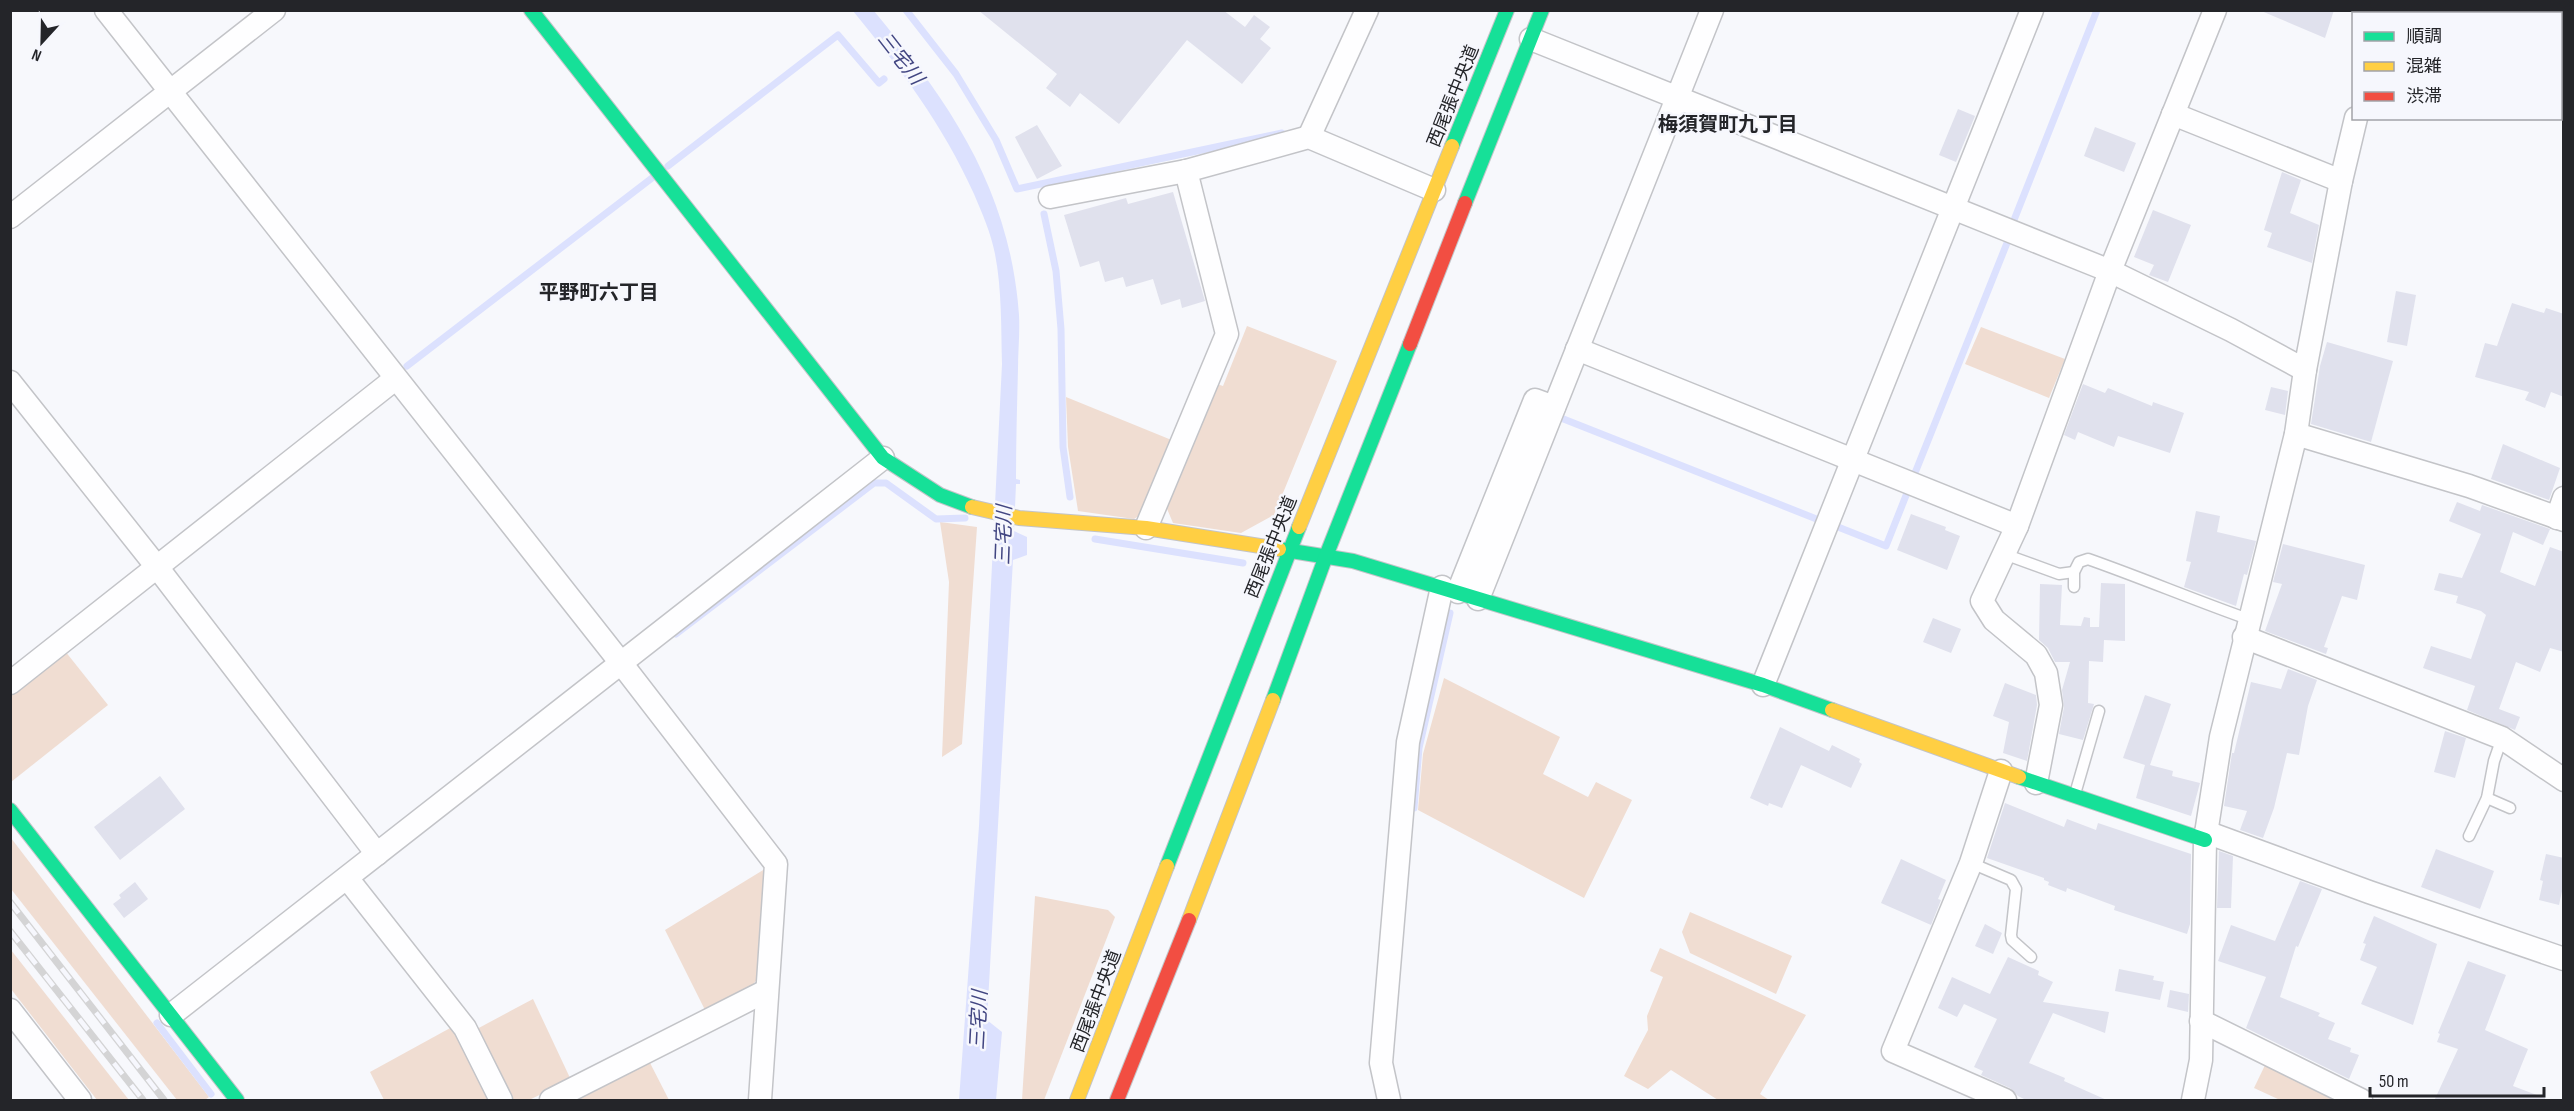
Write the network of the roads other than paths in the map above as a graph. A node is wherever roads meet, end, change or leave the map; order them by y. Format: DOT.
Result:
graph roads {
  1 [pos="106,10"];
  2 [pos="274,10"];
  3 [pos="531,10"];
  4 [pos="1368,10"];
  5 [pos="1507,10"];
  6 [pos="1542,10"];
  7 [pos="1712,10"];
  8 [pos="2032,10"];
  9 [pos="2215,10"];
  10 [pos="1531,39"];
  11 [pos="170,92"];
  12 [pos="1677,98"];
  13 [pos="2173,114"];
  14 [pos="2356,120"];
  15 [pos="1309,137"];
  16 [pos="1186,171"];
  17 [pos="2341,181"];
  18 [pos="1434,190"];
  19 [pos="1050,196"];
  20 [pos="1953,208"];
  21 [pos="10,217"];
  22 [pos="2110,271"];
  23 [pos="1577,349"];
  24 [pos="2305,370"];
  25 [pos="395,379"];
  26 [pos="10,382"];
  27 [pos="2296,434"];
  28 [pos="883,458"];
  29 [pos="1853,460"];
  30 [pos="2561,512"];
  31 [pos="2017,526"];
  32 [pos="1146,528"];
  33 [pos="1289,551"];
  34 [pos="2004,554"];
  35 [pos="1326,556"];
  36 [pos="157,567"];
  37 [pos="2073,572"];
  38 [pos="2074,587"];
  39 [pos="1459,593"];
  40 [pos="2246,628"];
  41 [pos="621,663"];
  42 [pos="10,683"];
  43 [pos="1763,686"];
  44 [pos="2099,711"];
  45 [pos="2502,738"];
  46 [pos="2001,771"];
  47 [pos="2564,780"];
  48 [pos="2036,783"];
  49 [pos="2074,796"];
  50 [pos="2487,798"];
  51 [pos="2510,808"];
  52 [pos="10,810"];
  53 [pos="2205,836"];
  54 [pos="2469,836"];
  55 [pos="377,854"];
  56 [pos="1971,863"];
  57 [pos="347,878"];
  58 [pos="2031,957"];
  59 [pos="2564,959"];
  60 [pos="766,991"];
  61 [pos="10,1010"];
  62 [pos="171,1015"];
  63 [pos="2201,1021"];
  64 [pos="231,1098"];
  65 [pos="80,1101"];
  66 [pos="501,1101"];
  67 [pos="551,1101"];
  68 [pos="760,1101"];
  69 [pos="1077,1101"];
  70 [pos="1117,1101"];
  71 [pos="1389,1101"];
  72 [pos="2005,1101"];
  73 [pos="2193,1101"];
  74 [pos="2361,1101"];
  1 -- 11 [label="street"];
  2 -- 11 [label="street"];
  3 -- 28 [label="main road"];
  4 -- 15 [label="street"];
  5 -- 18 [label="main road, 西尾張中央道"];
  6 -- 10 [label="main road"];
  7 -- 12 [label="street"];
  8 -- 20 [label="street"];
  9 -- 13 [label="street"];
  10 -- 12 [label="street"];
  10 -- 35 [label="main road"];
  11 -- 21 [label="street"];
  11 -- 25 [label="street"];
  12 -- 20 [label="street"];
  12 -- 23 [label="street"];
  13 -- 17 [label="street"];
  13 -- 22 [label="street"];
  14 -- 17 [label="street"];
  15 -- 16 [label="street"];
  15 -- 18 [label="street"];
  16 -- 19 [label="street"];
  16 -- 32 [label="street"];
  17 -- 24 [label="street"];
  18 -- 33 [label="main road, 西尾張中央道"];
  20 -- 22 [label="street"];
  20 -- 29 [label="street"];
  22 -- 24 [label="street"];
  22 -- 31 [label="street"];
  23 -- 29 [label="street"];
  23 -- 39 [label="street"];
  24 -- 27 [label="street"];
  25 -- 36 [label="street"];
  25 -- 41 [label="street"];
  26 -- 36 [label="street"];
  27 -- 30 [label="street"];
  27 -- 40 [label="street"];
  28 -- 32 [label="main road"];
  28 -- 41 [label="street"];
  29 -- 31 [label="street"];
  29 -- 43 [label="street"];
  31 -- 34 [label="street"];
  32 -- 33 [label="main road"];
  33 -- 35 [label="main road"];
  33 -- 69 [label="main road, 西尾張中央道"];
  34 -- 37 [label="lane"];
  34 -- 48 [label="street"];
  35 -- 39 [label="main road"];
  35 -- 70 [label="main road"];
  36 -- 42 [label="street"];
  36 -- 55 [label="street"];
  37 -- 38 [label="lane"];
  37 -- 40 [label="lane"];
  39 -- 43 [label="main road"];
  39 -- 71 [label="street"];
  40 -- 45 [label="street"];
  40 -- 53 [label="street"];
  41 -- 55 [label="street"];
  41 -- 60 [label="street"];
  43 -- 46 [label="main road"];
  44 -- 49 [label="lane"];
  45 -- 47 [label="street"];
  45 -- 50 [label="lane"];
  46 -- 48 [label="main road"];
  46 -- 56 [label="street"];
  48 -- 49 [label="main road"];
  49 -- 53 [label="main road"];
  50 -- 51 [label="lane"];
  50 -- 54 [label="lane"];
  52 -- 62 [label="main road"];
  53 -- 59 [label="street"];
  53 -- 63 [label="street"];
  55 -- 57 [label="street"];
  56 -- 58 [label="lane"];
  56 -- 72 [label="street"];
  57 -- 62 [label="street"];
  57 -- 66 [label="street"];
  60 -- 67 [label="street"];
  60 -- 68 [label="street"];
  61 -- 65 [label="street"];
  62 -- 64 [label="main road"];
  63 -- 73 [label="street"];
  63 -- 74 [label="street"];
}
